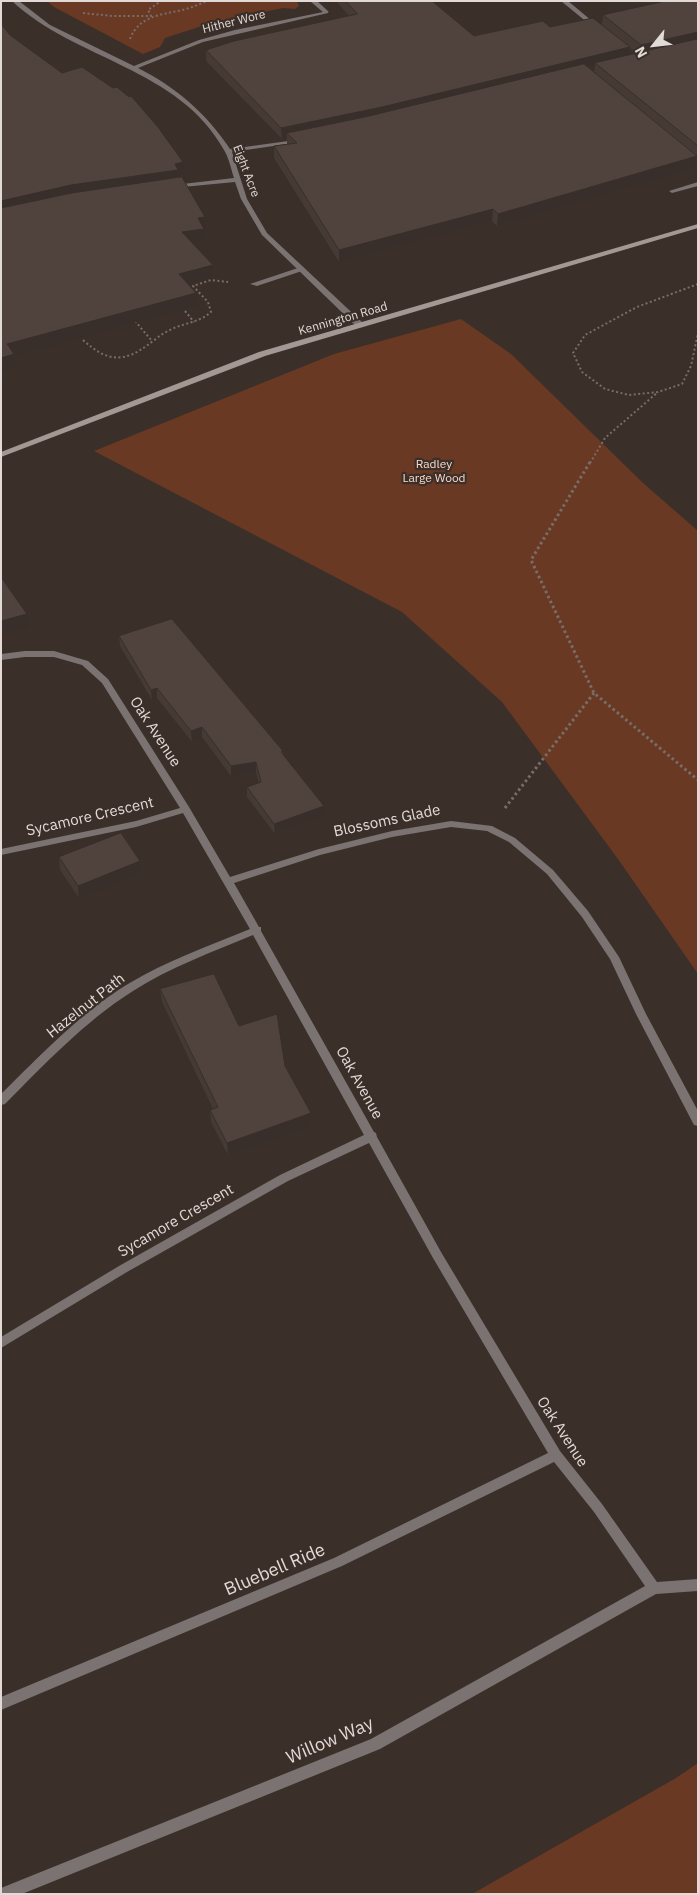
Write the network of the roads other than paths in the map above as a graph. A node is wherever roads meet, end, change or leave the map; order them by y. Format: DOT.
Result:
graph roads {
  1 [pos="16,1"];
  2 [pos="313,1"];
  3 [pos="564,1"];
  4 [pos="602,31"];
  5 [pos="134,68"];
  6 [pos="305,140"];
  7 [pos="228,151"];
  8 [pos="237,180"];
  9 [pos="698,184"];
  10 [pos="168,187"];
  11 [pos="672,191"];
  12 [pos="698,226"];
  13 [pos="301,270"];
  14 [pos="254,284"];
  15 [pos="360,326"];
  16 [pos="1,455"];
  17 [pos="1,657"];
  18 [pos="186,809"];
  19 [pos="1,852"];
  20 [pos="228,881"];
  21 [pos="256,930"];
  22 [pos="1,1100"];
  23 [pos="698,1122"];
  24 [pos="372,1136"];
  25 [pos="1,1343"];
  26 [pos="556,1455"];
  27 [pos="698,1585"];
  28 [pos="654,1588"];
  29 [pos="1,1704"];
  30 [pos="4,1894"];
  1 -- 5 [label="street, Eight Acre"];
  2 -- 5 [label="street, Hither Wore"];
  3 -- 4 [label="street"];
  5 -- 7 [label="street, Eight Acre"];
  6 -- 7 [label="street"];
  7 -- 8 [label="street, Eight Acre"];
  8 -- 10 [label="street"];
  8 -- 13 [label="street, Eight Acre"];
  9 -- 11 [label="street"];
  12 -- 15 [label="street, Kennington Road"];
  13 -- 14 [label="street"];
  13 -- 15 [label="street, Eight Acre"];
  15 -- 16 [label="street, Kennington Road"];
  17 -- 18 [label="street, Oak Avenue"];
  18 -- 19 [label="street, Sycamore Crescent"];
  18 -- 20 [label="street, Oak Avenue"];
  20 -- 21 [label="street, Oak Avenue"];
  20 -- 23 [label="street, Blossoms Glade"];
  21 -- 22 [label="street, Hazelnut Path"];
  21 -- 24 [label="street, Oak Avenue"];
  24 -- 25 [label="street, Sycamore Crescent"];
  24 -- 26 [label="street, Oak Avenue"];
  26 -- 28 [label="street, Oak Avenue"];
  26 -- 29 [label="street, Bluebell Ride"];
  27 -- 28 [label="street"];
  28 -- 30 [label="street, Willow Way"];
}
